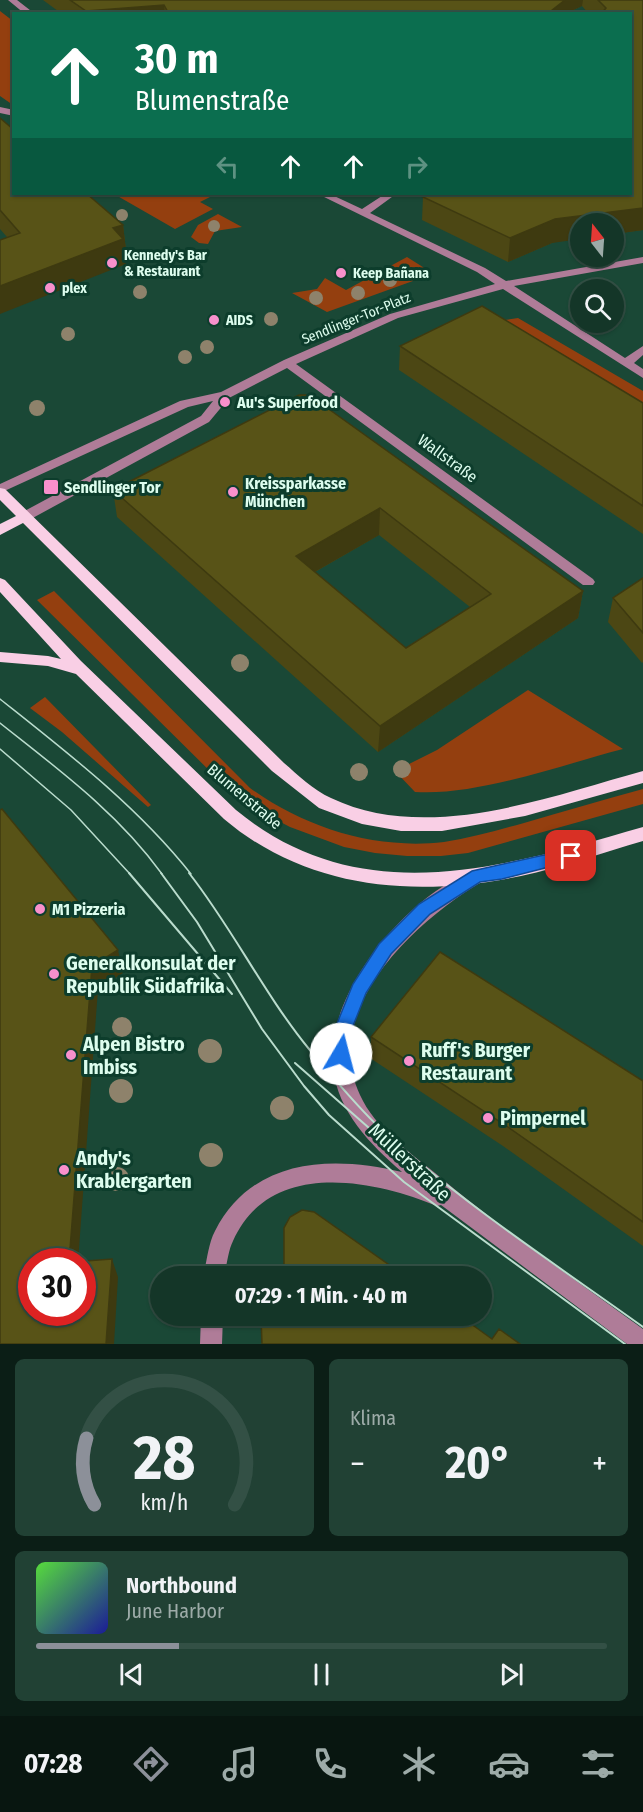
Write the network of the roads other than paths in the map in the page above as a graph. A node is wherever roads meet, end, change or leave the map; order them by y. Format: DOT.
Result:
graph roads {
  1 [pos="12,0"];
  2 [pos="28,12"];
  3 [pos="325,195"];
  4 [pos="390,195"];
  5 [pos="363,213"];
  6 [pos="643,260"];
  7 [pos="504,285"];
  8 [pos="643,349"];
  9 [pos="288,363"];
  10 [pos="626,363"];
  11 [pos="643,374"];
  12 [pos="225,395"];
  13 [pos="0,491"];
  14 [pos="24,517"];
  15 [pos="0,531"];
  16 [pos="588,582"];
  17 [pos="0,583"];
  18 [pos="0,657"];
  19 [pos="81,670"];
  20 [pos="643,777"];
  21 [pos="643,834"];
  22 [pos="477,876"];
  23 [pos="460,1209"];
  24 [pos="216,1266"];
  25 [pos="212,1326"];
  26 [pos="643,1342"];
  27 [pos="211,1344"];
  1 -- 2 [label="street"];
  3 -- 5 [label="street"];
  4 -- 5 [label="street"];
  5 -- 7 [label="street"];
  6 -- 7 [label="street, Sendlinger-Tor-Platz"];
  7 -- 9 [label="street, Sendlinger-Tor-Platz"];
  7 -- 10 [label="street"];
  8 -- 10 [label="street"];
  9 -- 12 [label="street, Sendlinger-Tor-Platz"];
  9 -- 16 [label="street, Wallstraße"];
  10 -- 11 [label="street"];
  12 -- 13 [label="street, Sendlinger-Tor-Platz"];
  12 -- 14 [label="street, Sendlinger-Tor-Platz"];
  13 -- 14 [label="main road"];
  14 -- 15 [label="main road"];
  14 -- 20 [label="main road"];
  17 -- 19 [label="main road, Blumenstraße"];
  18 -- 19 [label="main road"];
  19 -- 22 [label="main road, Blumenstraße"];
  21 -- 22 [label="main road, Blumenstraße"];
  22 -- 23 [label="street, Müllerstraße"];
  23 -- 24 [label="street"];
  23 -- 26 [label="street, Müllerstraße"];
  25 -- 27 [label="street"];
}
